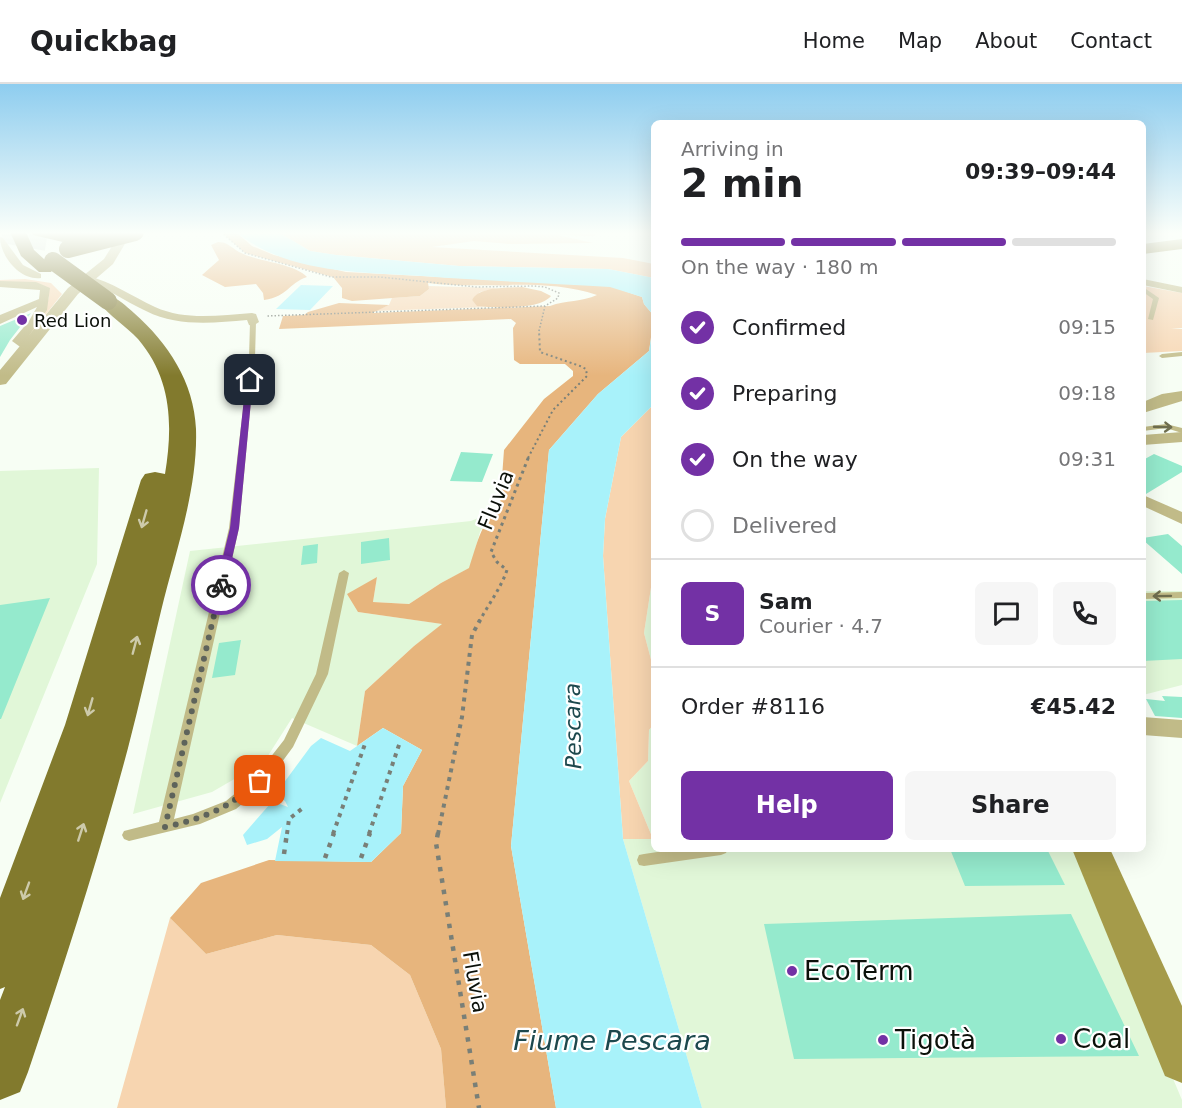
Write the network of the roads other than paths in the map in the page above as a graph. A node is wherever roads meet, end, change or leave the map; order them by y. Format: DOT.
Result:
graph roads {
  1 [pos="63,280"];
  2 [pos="86,280"];
  3 [pos="94,280"];
  4 [pos="1146,283"];
  5 [pos="0,284"];
  6 [pos="1182,290"];
  7 [pos="1146,291"];
  8 [pos="43,302"];
  9 [pos="114,314"];
  10 [pos="253,319"];
  11 [pos="1151,319"];
  12 [pos="0,320"];
  13 [pos="27,346"];
  14 [pos="1182,354"];
  15 [pos="1162,356"];
  16 [pos="0,380"];
  17 [pos="1182,387"];
  18 [pos="1182,396"];
  19 [pos="1146,397"];
  20 [pos="1146,407"];
  21 [pos="1146,429"];
  22 [pos="1182,431"];
  23 [pos="1182,437"];
  24 [pos="1146,440"];
  25 [pos="1146,501"];
  26 [pos="1182,519"];
  27 [pos="344,573"];
  28 [pos="1182,595"];
  29 [pos="1146,596"];
  30 [pos="1146,726"];
  31 [pos="1182,729"];
  32 [pos="165,827"];
  33 [pos="129,835"];
  34 [pos="700,852"];
  35 [pos="1092,852"];
  36 [pos="644,860"];
  37 [pos="0,964"];
  38 [pos="1182,1059"];
  39 [pos="0,1072"];
  1 -- 9 [label="highway"];
  2 -- 13 [label="street"];
  3 -- 10 [label="street"];
  4 -- 6 [label="street"];
  5 -- 8 [label="street"];
  7 -- 11 [label="lane"];
  8 -- 12 [label="street"];
  8 -- 13 [label="street"];
  9 -- 37 [label="highway, one-way"];
  39 -- 9 [label="highway, one-way"];
  10 -- 32 [label="lane"];
  13 -- 16 [label="street"];
  14 -- 15 [label="lane"];
  17 -- 19 [label="street"];
  18 -- 20 [label="street"];
  21 -- 22 [label="lane, one-way"];
  23 -- 24 [label="street"];
  25 -- 26 [label="street"];
  27 -- 32 [label="lane"];
  28 -- 29 [label="lane, one-way"];
  30 -- 31 [label="street"];
  32 -- 33 [label="lane"];
  34 -- 36 [label="lane"];
  35 -- 38 [label="main road"];
}
